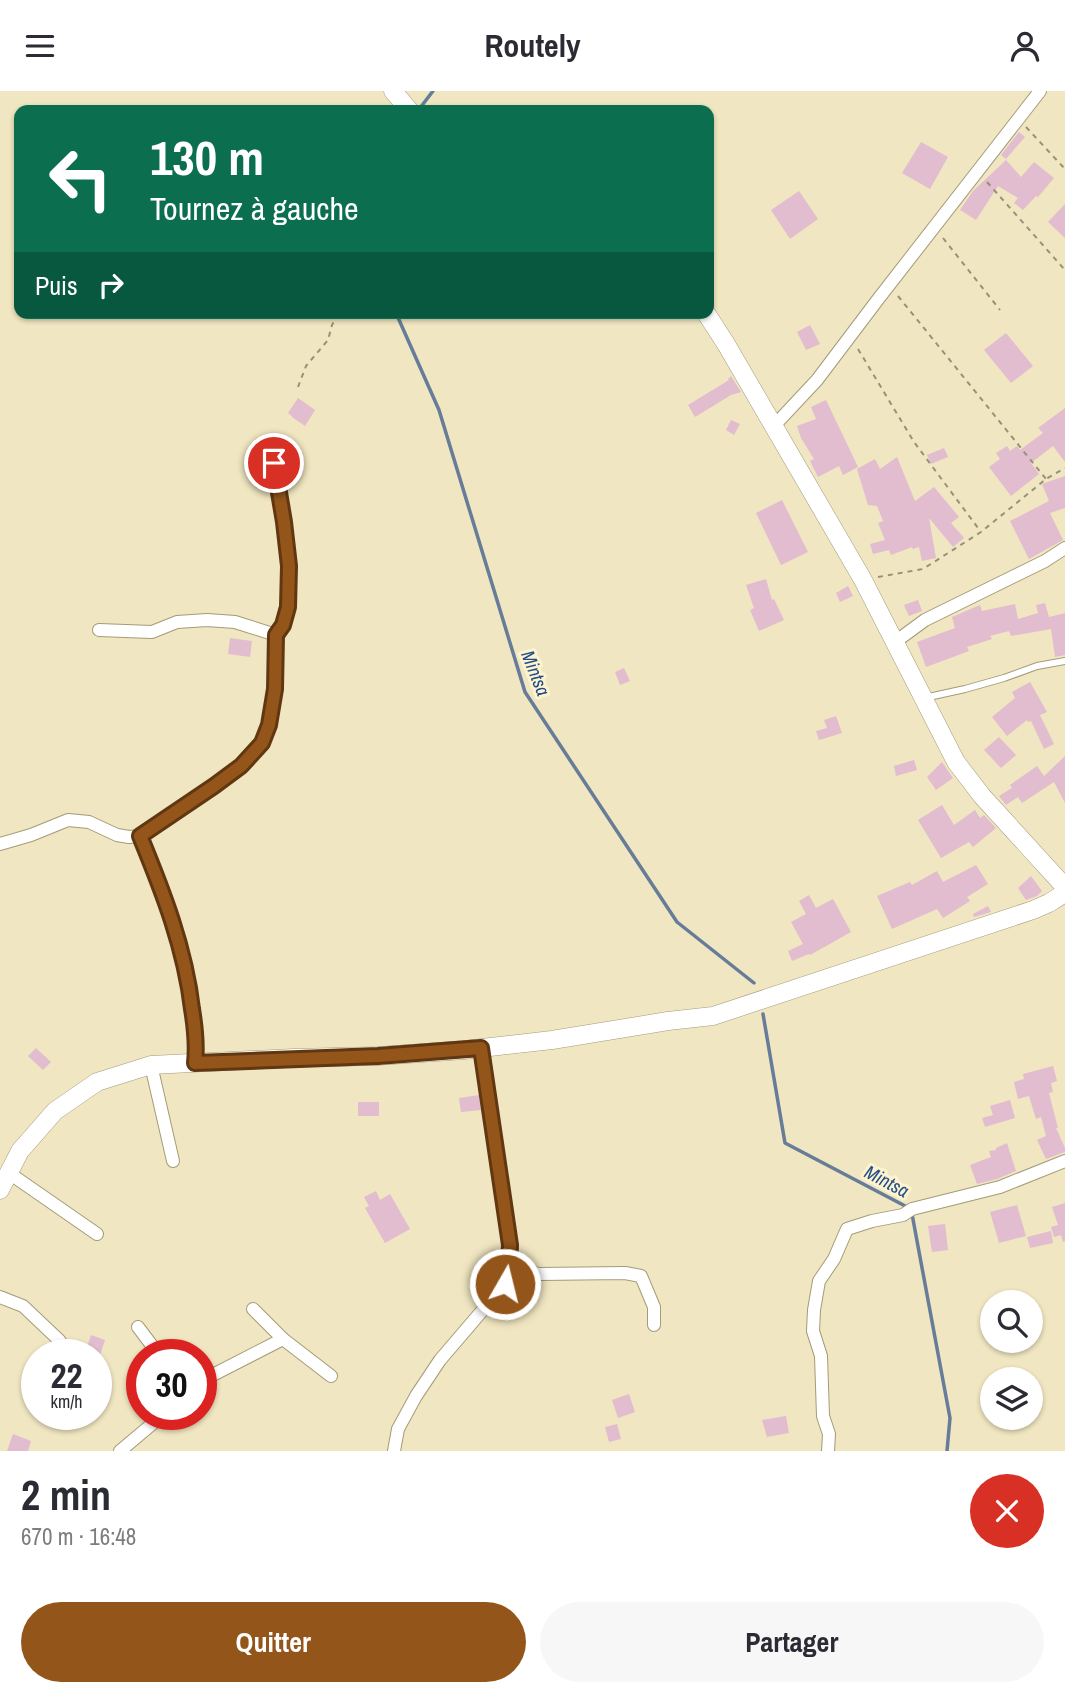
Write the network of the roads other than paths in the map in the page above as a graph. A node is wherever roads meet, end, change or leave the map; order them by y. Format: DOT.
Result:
graph roads {
  1 [pos="393,91"];
  2 [pos="1040,91"];
  3 [pos="405,105"];
  4 [pos="710,319"];
  5 [pos="773,427"];
  6 [pos="267,444"];
  7 [pos="1065,548"];
  8 [pos="99,630"];
  9 [pos="276,635"];
  10 [pos="895,642"];
  11 [pos="1065,661"];
  12 [pos="922,698"];
  13 [pos="140,836"];
  14 [pos="0,844"];
  15 [pos="1065,890"];
  16 [pos="481,1048"];
  17 [pos="195,1063"];
  18 [pos="151,1065"];
  19 [pos="173,1161"];
  20 [pos="1065,1161"];
  21 [pos="9,1173"];
  22 [pos="0,1190"];
  23 [pos="97,1234"];
  24 [pos="509,1268"];
  25 [pos="0,1297"];
  26 [pos="253,1309"];
  27 [pos="654,1325"];
  28 [pos="138,1327"];
  29 [pos="58,1339"];
  30 [pos="147,1339"];
  31 [pos="283,1339"];
  32 [pos="217,1373"];
  33 [pos="331,1376"];
  34 [pos="145,1430"];
  35 [pos="120,1451"];
  36 [pos="394,1451"];
  37 [pos="828,1451"];
  1 -- 3 [label="street"];
  2 -- 5 [label="street"];
  4 -- 5 [label="street"];
  5 -- 10 [label="street"];
  6 -- 9 [label="street"];
  7 -- 10 [label="street"];
  8 -- 9 [label="street"];
  9 -- 13 [label="street"];
  10 -- 12 [label="street"];
  11 -- 12 [label="lane"];
  12 -- 15 [label="street"];
  13 -- 14 [label="street"];
  13 -- 17 [label="street"];
  15 -- 16 [label="street"];
  16 -- 17 [label="street"];
  16 -- 24 [label="street"];
  17 -- 18 [label="street"];
  18 -- 19 [label="street"];
  18 -- 21 [label="street"];
  20 -- 37 [label="street"];
  21 -- 22 [label="street"];
  21 -- 23 [label="street"];
  24 -- 27 [label="street"];
  24 -- 36 [label="street"];
  25 -- 29 [label="street"];
  26 -- 31 [label="street"];
  28 -- 30 [label="street"];
  31 -- 32 [label="street"];
  31 -- 33 [label="street"];
  34 -- 35 [label="street"];
}
